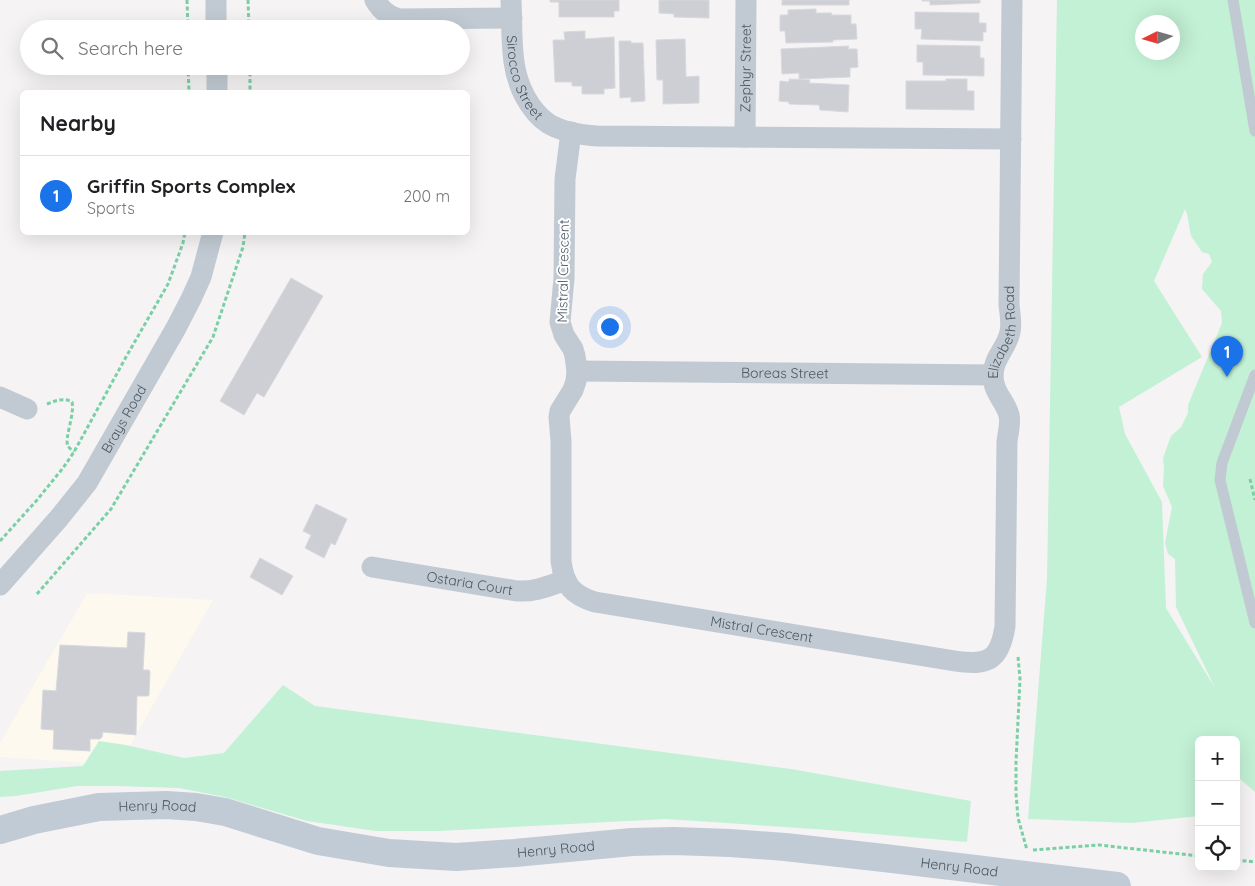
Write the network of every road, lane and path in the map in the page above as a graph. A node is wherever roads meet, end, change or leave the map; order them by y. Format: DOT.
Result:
graph roads {
  1 [pos="187,0"];
  2 [pos="216,0"];
  3 [pos="248,0"];
  4 [pos="746,0"];
  5 [pos="1012,0"];
  6 [pos="1233,0"];
  7 [pos="512,9"];
  8 [pos="380,14"];
  9 [pos="188,20"];
  10 [pos="216,20"];
  11 [pos="249,20"];
  12 [pos="188,75"];
  13 [pos="217,75"];
  14 [pos="250,75"];
  15 [pos="189,90"];
  16 [pos="218,90"];
  17 [pos="250,90"];
  18 [pos="1255,131"];
  19 [pos="571,132"];
  20 [pos="745,137"];
  21 [pos="1011,139"];
  22 [pos="185,235"];
  23 [pos="212,235"];
  24 [pos="245,235"];
  25 [pos="577,371"];
  26 [pos="993,375"];
  27 [pos="1255,375"];
  28 [pos="0,397"];
  29 [pos="27,409"];
  30 [pos="74,452"];
  31 [pos="1250,480"];
  32 [pos="1255,500"];
  33 [pos="0,541"];
  34 [pos="372,567"];
  35 [pos="566,580"];
  36 [pos="0,584"];
  37 [pos="37,594"];
  38 [pos="1255,623"];
  39 [pos="996,653"];
  40 [pos="0,830"];
  41 [pos="1026,850"];
  42 [pos="1020,851"];
  43 [pos="1195,856"];
  44 [pos="1240,860"];
  45 [pos="1255,862"];
  46 [pos="1117,886"];
  1 -- 9 [label="path"];
  2 -- 10 [label="street"];
  3 -- 11 [label="path"];
  4 -- 20 [label="street, Zephyr Street"];
  5 -- 21 [label="street, Elizabeth Road"];
  6 -- 18 [label="lane"];
  7 -- 8 [label="street"];
  7 -- 19 [label="street, Sirocco Street"];
  12 -- 15 [label="path"];
  13 -- 16 [label="street"];
  14 -- 17 [label="path"];
  19 -- 20 [label="street"];
  19 -- 25 [label="street, Mistral Crescent"];
  20 -- 21 [label="street"];
  21 -- 26 [label="street, Elizabeth Road"];
  22 -- 30 [label="path"];
  23 -- 36 [label="street, Brays Road"];
  24 -- 37 [label="path"];
  25 -- 26 [label="street, Boreas Street"];
  25 -- 35 [label="street, Mistral Crescent"];
  26 -- 39 [label="street, Elizabeth Road"];
  27 -- 38 [label="lane"];
  28 -- 29 [label="street"];
  29 -- 30 [label="path"];
  30 -- 33 [label="path"];
  31 -- 32 [label="path"];
  34 -- 35 [label="street, Ostaria Court"];
  35 -- 39 [label="street, Mistral Crescent"];
  39 -- 41 [label="path"];
  40 -- 46 [label="main road, Henry Road"];
  41 -- 42 [label="path"];
  41 -- 43 [label="path"];
  44 -- 45 [label="path"];
}
